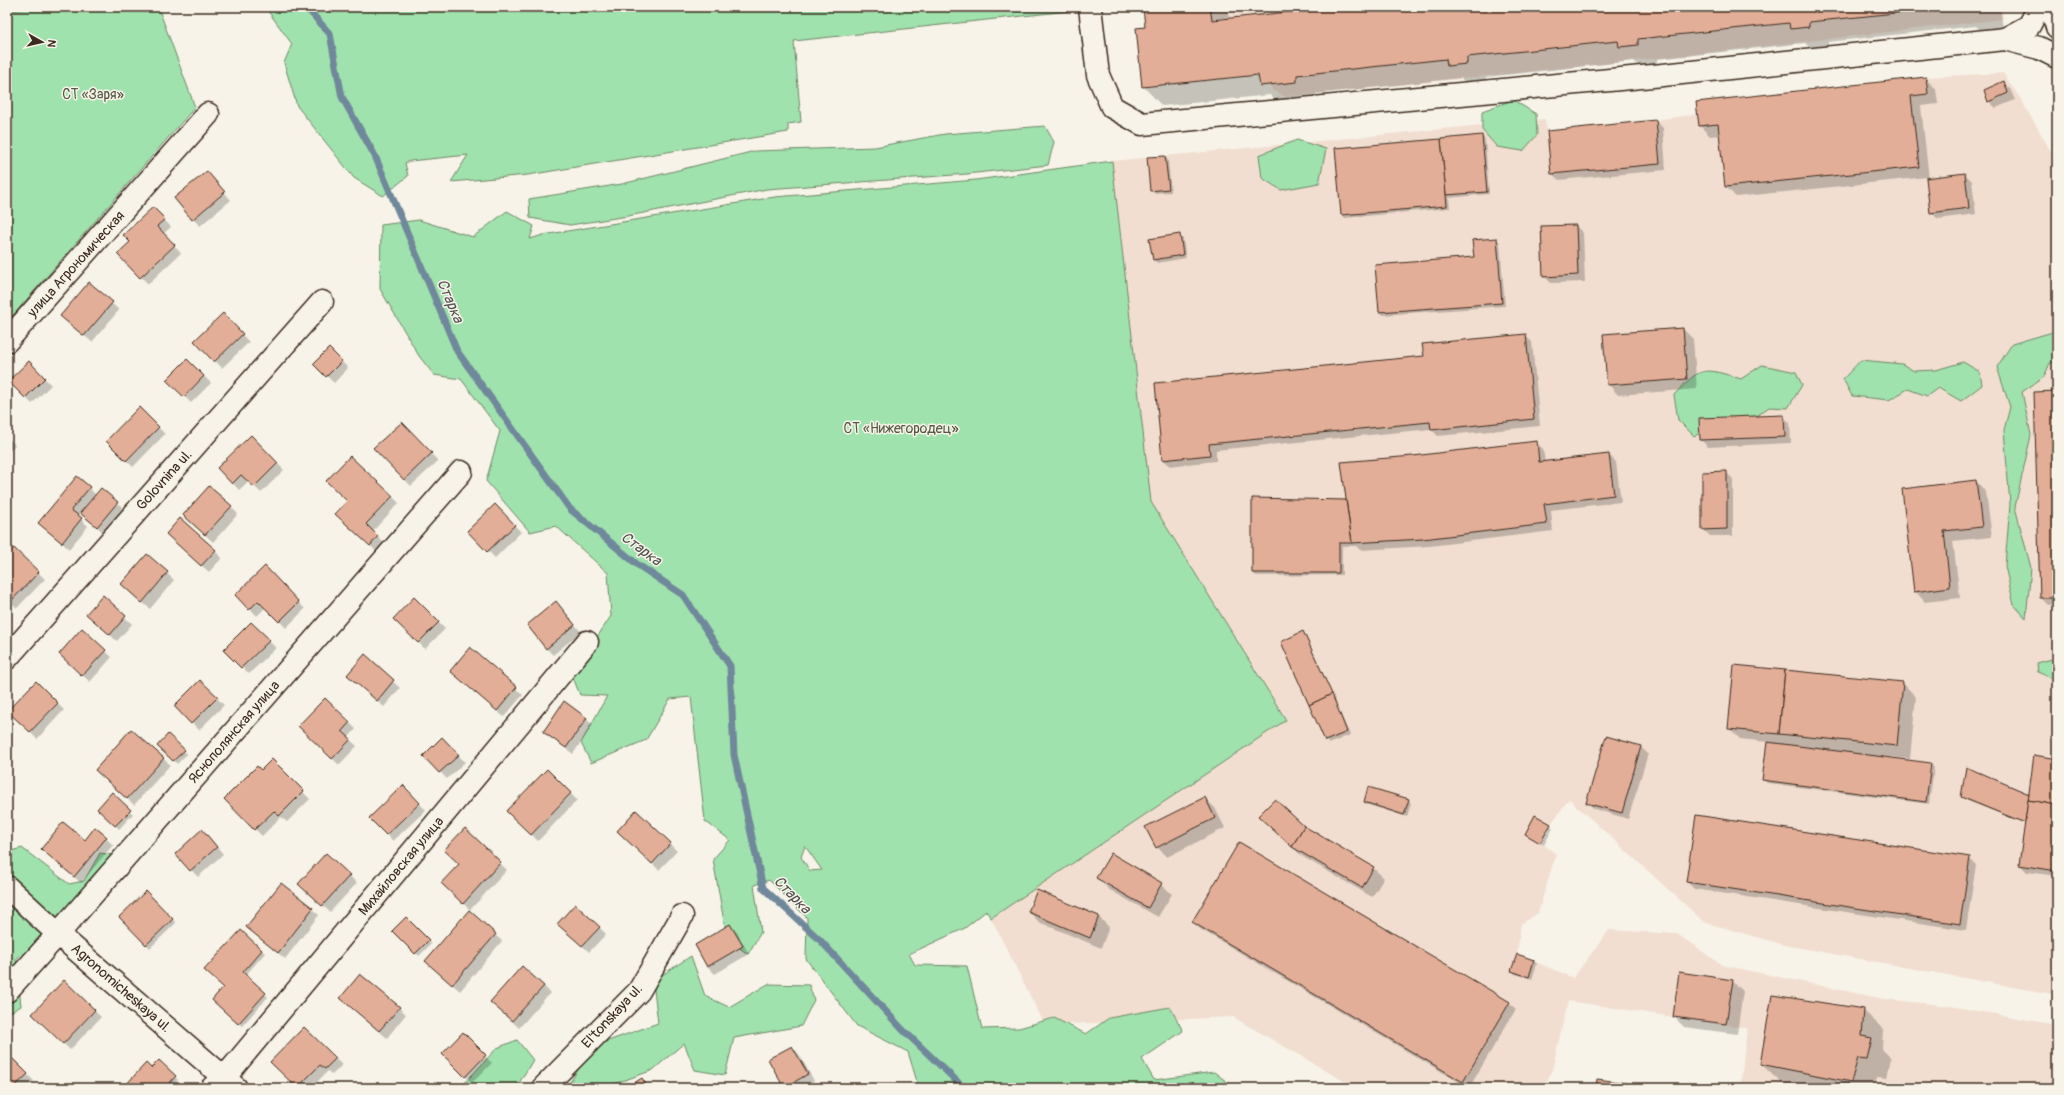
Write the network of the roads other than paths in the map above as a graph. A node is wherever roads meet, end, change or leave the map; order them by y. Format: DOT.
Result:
graph roads {
  1 [pos="1090,7"];
  2 [pos="2039,7"];
  3 [pos="2051,7"];
  4 [pos="2057,27"];
  5 [pos="2005,39"];
  6 [pos="2057,57"];
  7 [pos="208,114"];
  8 [pos="322,302"];
  9 [pos="7,342"];
  10 [pos="461,472"];
  11 [pos="587,642"];
  12 [pos="7,658"];
  13 [pos="7,887"];
  14 [pos="682,916"];
  15 [pos="58,934"];
  16 [pos="7,991"];
  17 [pos="224,1084"];
  18 [pos="543,1088"];
  1 -- 5 [label="street"];
  2 -- 5 [label="street"];
  3 -- 4 [label="street"];
  5 -- 6 [label="street"];
  7 -- 9 [label="street, улица Агрономическая"];
  8 -- 12 [label="street, Golovnina ul."];
  10 -- 15 [label="street, Яснополянская улица"];
  11 -- 17 [label="street, Михайловская улица"];
  13 -- 15 [label="street, Agronomicheskaya ul."];
  14 -- 18 [label="street, El'tonskaya ul."];
  15 -- 16 [label="street, Яснополянская улица"];
  15 -- 17 [label="street, Agronomicheskaya ul."];
}
